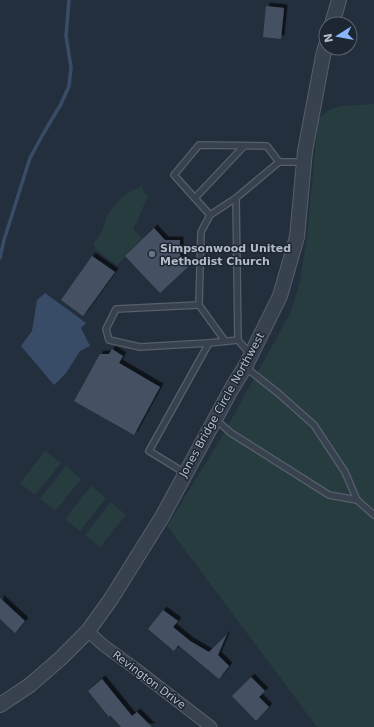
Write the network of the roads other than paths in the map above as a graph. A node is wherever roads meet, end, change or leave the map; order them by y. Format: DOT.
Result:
graph roads {
  1 [pos="339,0"];
  2 [pos="334,16"];
  3 [pos="323,56"];
  4 [pos="244,146"];
  5 [pos="279,162"];
  6 [pos="304,162"];
  7 [pos="194,198"];
  8 [pos="236,198"];
  9 [pos="210,215"];
  10 [pos="199,305"];
  11 [pos="238,340"];
  12 [pos="225,341"];
  13 [pos="209,343"];
  14 [pos="248,361"];
  15 [pos="215,419"];
  16 [pos="185,473"];
  17 [pos="357,500"];
  18 [pos="374,515"];
  19 [pos="88,631"];
  20 [pos="0,705"];
  21 [pos="211,727"];
  1 -- 2 [label="street"];
  3 -- 6 [label="street, Jones Bridge Circle Northwest"];
  4 -- 5 [label="lane"];
  4 -- 7 [label="lane"];
  4 -- 7 [label="lane"];
  5 -- 6 [label="lane"];
  5 -- 8 [label="lane"];
  6 -- 14 [label="street, Jones Bridge Circle Northwest"];
  7 -- 9 [label="lane"];
  8 -- 9 [label="lane"];
  8 -- 11 [label="lane"];
  9 -- 10 [label="lane"];
  10 -- 12 [label="lane"];
  10 -- 13 [label="lane"];
  11 -- 12 [label="lane"];
  11 -- 14 [label="lane"];
  12 -- 13 [label="lane"];
  13 -- 16 [label="lane"];
  14 -- 15 [label="street, Jones Bridge Circle Northwest"];
  14 -- 17 [label="lane"];
  15 -- 16 [label="street, Jones Bridge Circle Northwest"];
  15 -- 17 [label="lane"];
  16 -- 19 [label="street, Jones Bridge Circle Northwest"];
  17 -- 18 [label="lane"];
  19 -- 20 [label="street, Jones Bridge Circle Northwest"];
  19 -- 21 [label="street, Revington Drive"];
}
